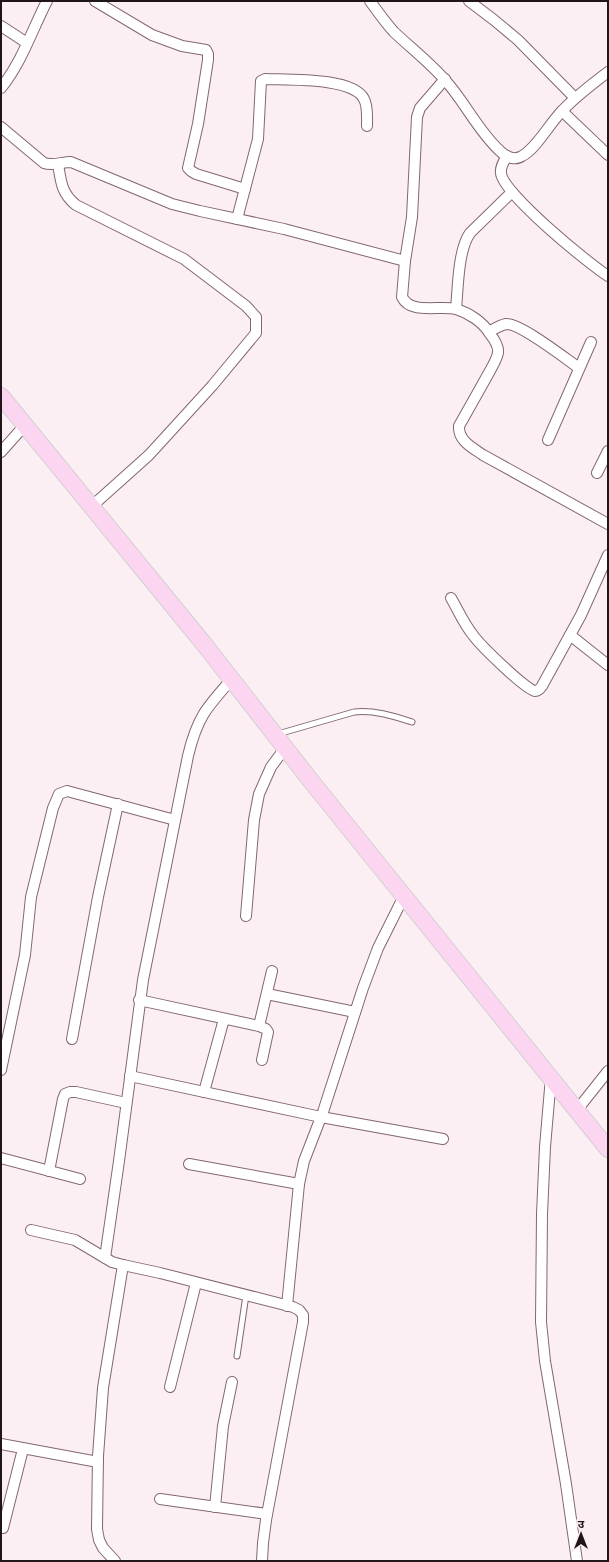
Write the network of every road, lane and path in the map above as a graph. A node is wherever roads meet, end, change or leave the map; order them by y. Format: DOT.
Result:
graph roads {
  1 [pos="47,1"];
  2 [pos="95,1"];
  3 [pos="370,1"];
  4 [pos="469,1"];
  5 [pos="1,26"];
  6 [pos="27,44"];
  7 [pos="608,72"];
  8 [pos="445,79"];
  9 [pos="1,88"];
  10 [pos="576,98"];
  11 [pos="562,111"];
  12 [pos="367,126"];
  13 [pos="1,127"];
  14 [pos="608,155"];
  15 [pos="507,156"];
  16 [pos="58,164"];
  17 [pos="245,189"];
  18 [pos="512,192"];
  19 [pos="237,219"];
  20 [pos="404,261"];
  21 [pos="608,276"];
  22 [pos="456,309"];
  23 [pos="489,332"];
  24 [pos="591,342"];
  25 [pos="579,368"];
  26 [pos="1,396"];
  27 [pos="25,425"];
  28 [pos="548,440"];
  29 [pos="608,451"];
  30 [pos="1,452"];
  31 [pos="597,473"];
  32 [pos="92,507"];
  33 [pos="608,524"];
  34 [pos="608,555"];
  35 [pos="606,568"];
  36 [pos="451,598"];
  37 [pos="570,635"];
  38 [pos="608,665"];
  39 [pos="232,679"];
  40 [pos="412,722"];
  41 [pos="275,735"];
  42 [pos="285,748"];
  43 [pos="118,804"];
  44 [pos="175,820"];
  45 [pos="404,896"];
  46 [pos="246,916"];
  47 [pos="272,971"];
  48 [pos="267,994"];
  49 [pos="139,1000"];
  50 [pos="355,1012"];
  51 [pos="224,1019"];
  52 [pos="258,1026"];
  53 [pos="72,1039"];
  54 [pos="262,1060"];
  55 [pos="1,1070"];
  56 [pos="608,1071"];
  57 [pos="130,1076"];
  58 [pos="551,1078"];
  59 [pos="204,1092"];
  60 [pos="126,1103"];
  61 [pos="577,1110"];
  62 [pos="321,1117"];
  63 [pos="443,1139"];
  64 [pos="608,1149"];
  65 [pos="1,1158"];
  66 [pos="189,1164"];
  67 [pos="49,1171"];
  68 [pos="80,1179"];
  69 [pos="299,1184"];
  70 [pos="30,1230"];
  71 [pos="105,1258"];
  72 [pos="123,1265"];
  73 [pos="196,1283"];
  74 [pos="246,1295"];
  75 [pos="287,1306"];
  76 [pos="237,1356"];
  77 [pos="232,1382"];
  78 [pos="170,1387"];
  79 [pos="1,1444"];
  80 [pos="23,1448"];
  81 [pos="98,1462"];
  82 [pos="160,1499"];
  83 [pos="215,1507"];
  84 [pos="267,1514"];
  85 [pos="3,1528"];
  86 [pos="115,1561"];
  87 [pos="262,1561"];
  88 [pos="577,1561"];
  1 -- 6 [label="street"];
  2 -- 17 [label="street"];
  3 -- 8 [label="street"];
  4 -- 10 [label="street"];
  5 -- 6 [label="street"];
  6 -- 9 [label="street"];
  7 -- 10 [label="street"];
  8 -- 15 [label="street"];
  8 -- 20 [label="street"];
  10 -- 11 [label="street"];
  11 -- 14 [label="street"];
  11 -- 15 [label="street"];
  12 -- 17 [label="street"];
  13 -- 16 [label="street"];
  15 -- 18 [label="street"];
  16 -- 19 [label="street"];
  16 -- 32 [label="street"];
  17 -- 19 [label="street"];
  18 -- 21 [label="street"];
  18 -- 22 [label="street"];
  19 -- 20 [label="street"];
  20 -- 22 [label="street"];
  22 -- 23 [label="street"];
  23 -- 25 [label="street"];
  23 -- 33 [label="street"];
  24 -- 25 [label="street"];
  25 -- 28 [label="street"];
  26 -- 27 [label="main road"];
  27 -- 30 [label="street"];
  27 -- 32 [label="main road"];
  29 -- 31 [label="street"];
  32 -- 39 [label="main road"];
  34 -- 35 [label="street"];
  35 -- 37 [label="street"];
  36 -- 37 [label="street"];
  37 -- 38 [label="street"];
  39 -- 41 [label="main road"];
  39 -- 44 [label="street"];
  40 -- 41 [label="lane"];
  41 -- 42 [label="main road"];
  42 -- 45 [label="main road"];
  42 -- 46 [label="street"];
  43 -- 44 [label="street"];
  43 -- 53 [label="street"];
  43 -- 55 [label="street"];
  44 -- 49 [label="street"];
  45 -- 50 [label="street"];
  45 -- 58 [label="main road"];
  47 -- 48 [label="street"];
  48 -- 50 [label="street"];
  48 -- 52 [label="street"];
  49 -- 51 [label="street"];
  49 -- 57 [label="street"];
  50 -- 62 [label="street"];
  51 -- 52 [label="street"];
  51 -- 59 [label="street"];
  52 -- 54 [label="street"];
  56 -- 61 [label="street"];
  57 -- 59 [label="street"];
  57 -- 60 [label="street"];
  58 -- 61 [label="main road"];
  58 -- 88 [label="street"];
  59 -- 62 [label="street"];
  60 -- 67 [label="street"];
  60 -- 71 [label="street"];
  61 -- 64 [label="main road"];
  62 -- 63 [label="street"];
  62 -- 69 [label="street"];
  65 -- 67 [label="street"];
  66 -- 69 [label="street"];
  67 -- 68 [label="street"];
  69 -- 75 [label="street"];
  70 -- 71 [label="street"];
  71 -- 72 [label="street"];
  72 -- 73 [label="street"];
  72 -- 81 [label="street"];
  73 -- 74 [label="street"];
  73 -- 78 [label="street"];
  74 -- 75 [label="street"];
  74 -- 76 [label="lane"];
  75 -- 84 [label="street"];
  77 -- 83 [label="street"];
  79 -- 80 [label="street"];
  80 -- 81 [label="street"];
  80 -- 85 [label="street"];
  81 -- 86 [label="street"];
  82 -- 83 [label="street"];
  83 -- 84 [label="street"];
  84 -- 87 [label="street"];
}
